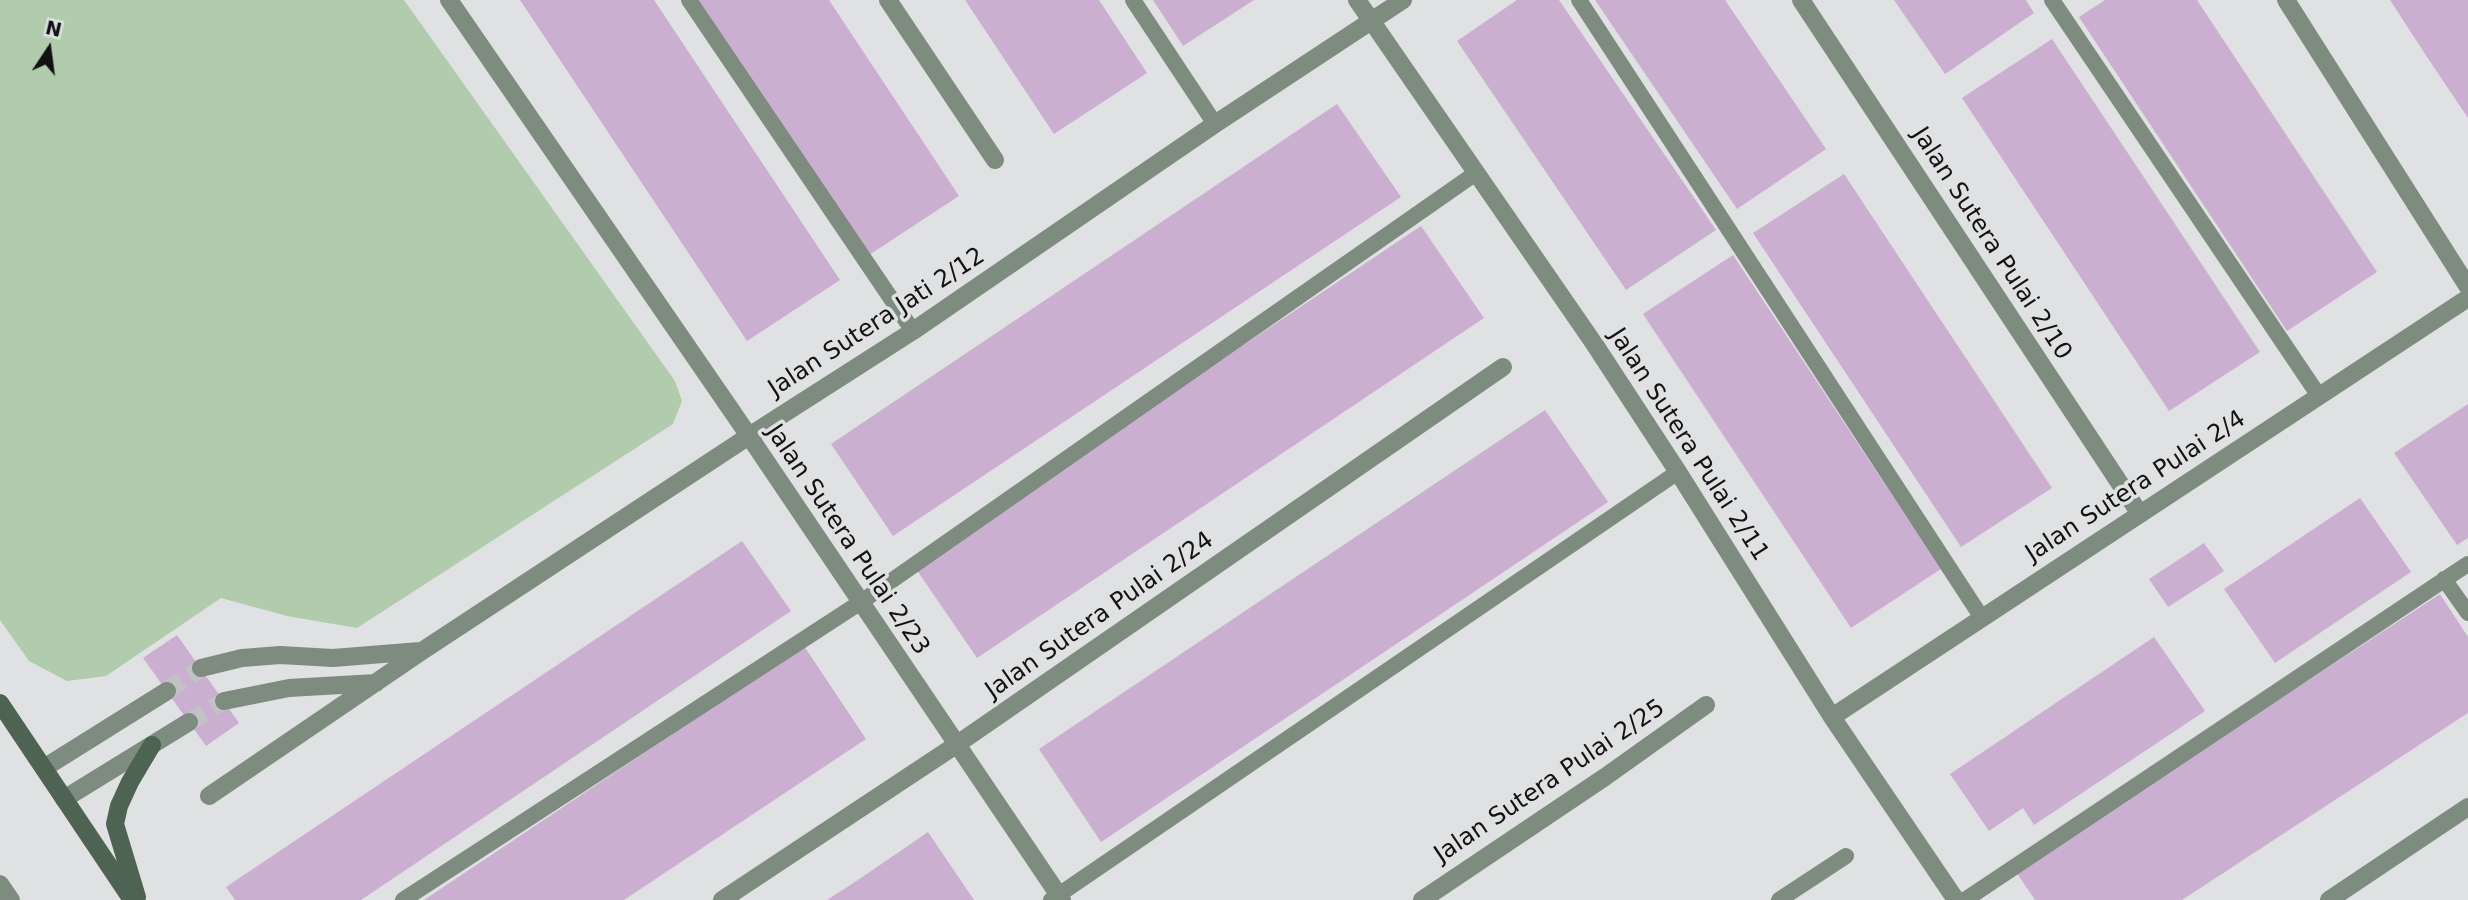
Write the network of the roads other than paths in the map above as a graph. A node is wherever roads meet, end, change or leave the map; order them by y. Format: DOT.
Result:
graph roads {
  1 [pos="449,0"];
  2 [pos="689,0"];
  3 [pos="888,0"];
  4 [pos="1133,0"];
  5 [pos="1357,0"];
  6 [pos="1403,0"];
  7 [pos="1579,0"];
  8 [pos="1801,0"];
  9 [pos="2052,0"];
  10 [pos="2286,0"];
  11 [pos="1371,21"];
  12 [pos="1215,124"];
  13 [pos="995,160"];
  14 [pos="1476,173"];
  15 [pos="2468,287"];
  16 [pos="2468,298"];
  17 [pos="913,331"];
  18 [pos="1503,367"];
  19 [pos="2319,396"];
  20 [pos="748,436"];
  21 [pos="1678,472"];
  22 [pos="2140,514"];
  23 [pos="2468,564"];
  24 [pos="2444,579"];
  25 [pos="861,602"];
  26 [pos="2468,613"];
  27 [pos="1982,618"];
  28 [pos="422,651"];
  29 [pos="201,668"];
  30 [pos="376,683"];
  31 [pos="167,691"];
  32 [pos="224,701"];
  33 [pos="0,703"];
  34 [pos="1706,705"];
  35 [pos="1832,717"];
  36 [pos="189,722"];
  37 [pos="152,745"];
  38 [pos="956,745"];
  39 [pos="44,768"];
  40 [pos="209,796"];
  41 [pos="64,799"];
  42 [pos="2468,807"];
  43 [pos="1846,856"];
  44 [pos="0,884"];
  45 [pos="1057,898"];
  46 [pos="11,900"];
  47 [pos="135,900"];
  48 [pos="403,900"];
  49 [pos="722,900"];
  50 [pos="1422,900"];
  51 [pos="1779,900"];
  52 [pos="1956,900"];
  53 [pos="1965,900"];
  54 [pos="2329,900"];
  1 -- 20 [label="street, Jalan Sutera Pulai 2/23"];
  2 -- 17 [label="lane"];
  3 -- 13 [label="street"];
  4 -- 12 [label="lane"];
  5 -- 11 [label="street, Jalan Sutera Pulai 2/11"];
  6 -- 11 [label="street, Jalan Sutera Jati 2/12"];
  7 -- 27 [label="lane"];
  8 -- 22 [label="street, Jalan Sutera Pulai 2/10"];
  9 -- 19 [label="lane"];
  10 -- 15 [label="street"];
  11 -- 12 [label="street, Jalan Sutera Jati 2/12"];
  11 -- 14 [label="street, Jalan Sutera Pulai 2/11"];
  12 -- 17 [label="street, Jalan Sutera Jati 2/12"];
  14 -- 21 [label="street, Jalan Sutera Pulai 2/11"];
  14 -- 25 [label="lane"];
  16 -- 19 [label="street, Jalan Sutera Pulai 2/4"];
  17 -- 20 [label="street, Jalan Sutera Jati 2/12"];
  18 -- 38 [label="street, Jalan Sutera Pulai 2/24"];
  19 -- 22 [label="street, Jalan Sutera Pulai 2/4"];
  20 -- 25 [label="street, Jalan Sutera Pulai 2/23"];
  20 -- 28 [label="street, Jalan Sutera Jati 2/12"];
  21 -- 35 [label="street, Jalan Sutera Pulai 2/11"];
  21 -- 45 [label="lane"];
  22 -- 27 [label="street, Jalan Sutera Pulai 2/4"];
  23 -- 24 [label="lane"];
  24 -- 26 [label="lane"];
  24 -- 53 [label="lane"];
  25 -- 38 [label="street, Jalan Sutera Pulai 2/23"];
  25 -- 48 [label="lane"];
  27 -- 35 [label="street, Jalan Sutera Pulai 2/4"];
  28 -- 29 [label="street"];
  28 -- 30 [label="street, Jalan Sutera Jati 2/12"];
  30 -- 32 [label="street"];
  30 -- 40 [label="street, Jalan Sutera Jati 2/12"];
  31 -- 39 [label="street"];
  33 -- 39 [label="street"];
  34 -- 50 [label="street, Jalan Sutera Pulai 2/25"];
  35 -- 52 [label="street, Jalan Sutera Pulai 2/11"];
  36 -- 37 [label="street"];
  37 -- 41 [label="street"];
  37 -- 47 [label="street"];
  38 -- 45 [label="street, Jalan Sutera Pulai 2/23"];
  38 -- 49 [label="street, Jalan Sutera Pulai 2/24"];
  39 -- 41 [label="street"];
  41 -- 47 [label="street"];
  42 -- 54 [label="street"];
  43 -- 51 [label="lane"];
  44 -- 46 [label="street"];
}
